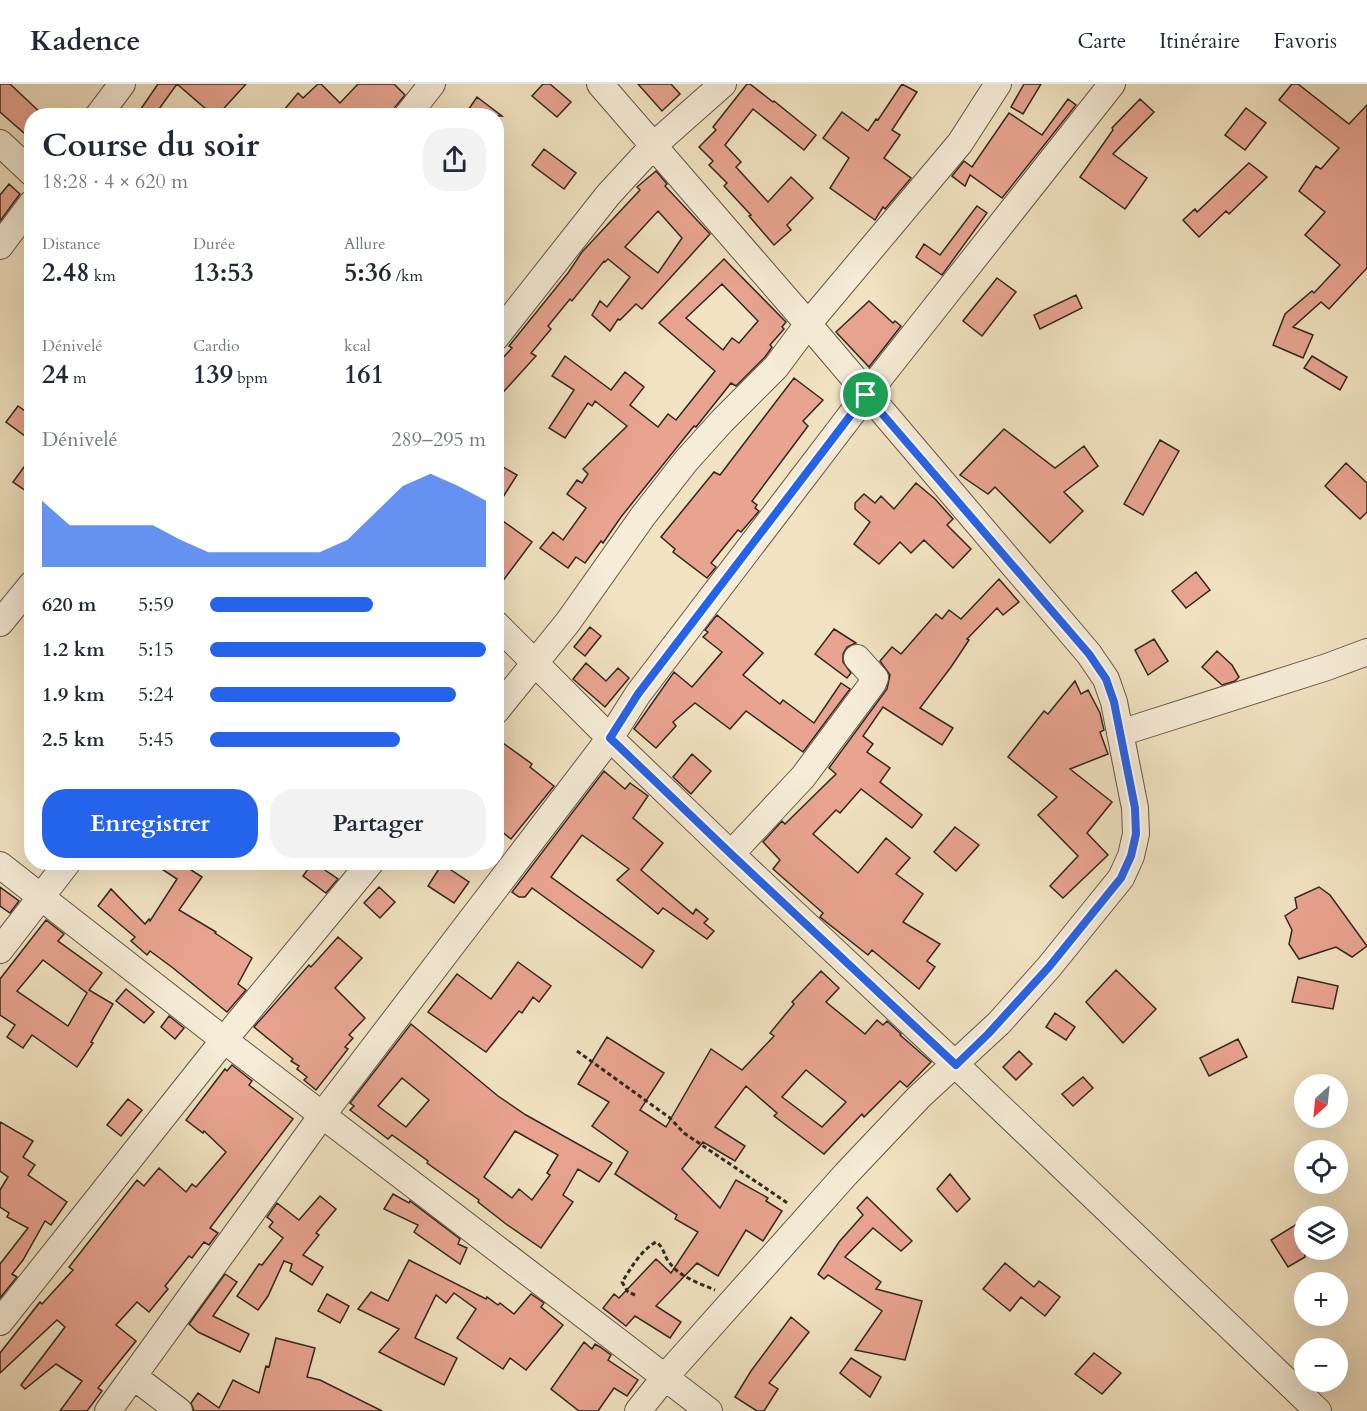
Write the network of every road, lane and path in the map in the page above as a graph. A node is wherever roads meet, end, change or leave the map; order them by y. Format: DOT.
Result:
graph roads {
  1 [pos="122,84"];
  2 [pos="432,84"];
  3 [pos="600,84"];
  4 [pos="723,84"];
  5 [pos="998,84"];
  6 [pos="1112,84"];
  7 [pos="104,108"];
  8 [pos="413,108"];
  9 [pos="0,143"];
  10 [pos="654,146"];
  11 [pos="24,165"];
  12 [pos="24,214"];
  13 [pos="0,246"];
  14 [pos="808,324"];
  15 [pos="504,327"];
  16 [pos="866,395"];
  17 [pos="24,594"];
  18 [pos="0,623"];
  19 [pos="504,632"];
  20 [pos="1367,652"];
  21 [pos="857,658"];
  22 [pos="536,663"];
  23 [pos="504,701"];
  24 [pos="1120,733"];
  25 [pos="610,738"];
  26 [pos="731,854"];
  27 [pos="0,865"];
  28 [pos="62,870"];
  29 [pos="364,870"];
  30 [pos="41,896"];
  31 [pos="0,950"];
  32 [pos="224,1040"];
  33 [pos="577,1051"];
  34 [pos="956,1065"];
  35 [pos="323,1114"];
  36 [pos="808,1217"];
  37 [pos="634,1295"];
  38 [pos="737,1297"];
  39 [pos="0,1322"];
  40 [pos="133,1376"];
  41 [pos="665,1377"];
  42 [pos="108,1411"];
  43 [pos="179,1411"];
  44 [pos="638,1411"];
  45 [pos="709,1411"];
  46 [pos="1318,1411"];
  1 -- 7 [label="street"];
  2 -- 8 [label="street"];
  3 -- 10 [label="street"];
  4 -- 10 [label="street"];
  5 -- 14 [label="street"];
  6 -- 16 [label="street"];
  9 -- 11 [label="street"];
  10 -- 14 [label="street"];
  10 -- 15 [label="street"];
  12 -- 13 [label="street"];
  14 -- 16 [label="street"];
  14 -- 22 [label="street"];
  16 -- 24 [label="street"];
  16 -- 25 [label="street"];
  17 -- 18 [label="street"];
  19 -- 22 [label="street"];
  20 -- 24 [label="street"];
  21 -- 26 [label="street"];
  22 -- 23 [label="street"];
  22 -- 25 [label="street"];
  24 -- 34 [label="street"];
  25 -- 26 [label="street"];
  25 -- 35 [label="street"];
  26 -- 34 [label="street"];
  27 -- 30 [label="street"];
  28 -- 30 [label="street"];
  29 -- 32 [label="street"];
  30 -- 31 [label="street"];
  30 -- 32 [label="street"];
  32 -- 35 [label="street"];
  32 -- 39 [label="street"];
  33 -- 36 [label="path"];
  34 -- 36 [label="street"];
  34 -- 46 [label="street"];
  35 -- 40 [label="street"];
  35 -- 41 [label="street"];
  36 -- 38 [label="street"];
  37 -- 38 [label="path"];
  38 -- 41 [label="street"];
  40 -- 42 [label="street"];
  40 -- 43 [label="street"];
  41 -- 44 [label="street"];
  41 -- 45 [label="street"];
}
